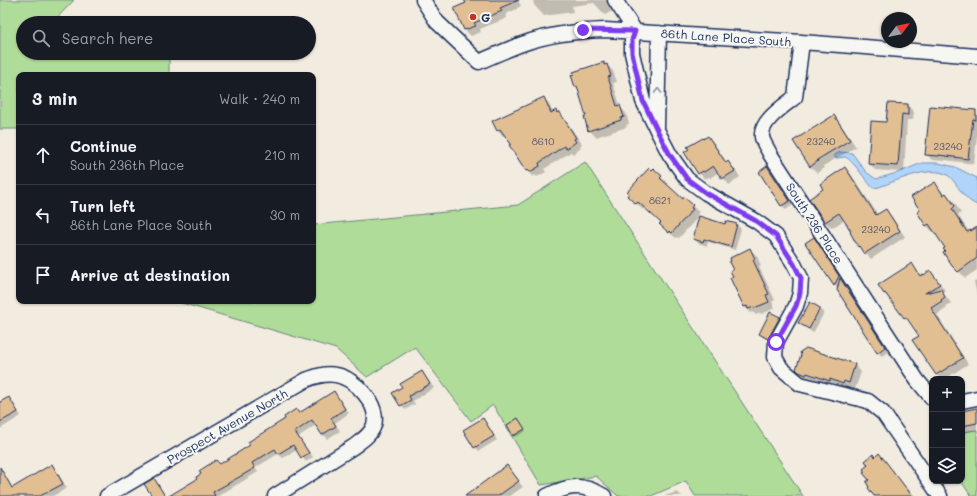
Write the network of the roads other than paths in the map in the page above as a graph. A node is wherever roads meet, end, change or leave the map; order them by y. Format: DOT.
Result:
graph roads {
  1 [pos="423,0"];
  2 [pos="614,0"];
  3 [pos="635,31"];
  4 [pos="659,33"];
  5 [pos="802,42"];
  6 [pos="977,56"];
  7 [pos="657,130"];
  8 [pos="929,394"];
  9 [pos="977,398"];
  10 [pos="965,400"];
  11 [pos="107,496"];
  12 [pos="275,496"];
  13 [pos="547,496"];
  14 [pos="604,496"];
  15 [pos="940,496"];
  1 -- 3 [label="street, 86th Lane Place South"];
  2 -- 3 [label="street"];
  3 -- 4 [label="street, 86th Lane Place South"];
  3 -- 7 [label="street"];
  4 -- 5 [label="street, 86th Lane Place South"];
  7 -- 4 [label="street, one-way"];
  5 -- 6 [label="street, 86th Lane Place South"];
  5 -- 8 [label="street, South 236 Place"];
  7 -- 15 [label="street"];
  9 -- 10 [label="street"];
  11 -- 12 [label="street, Prospect Avenue North"];
  13 -- 14 [label="street"];
}
